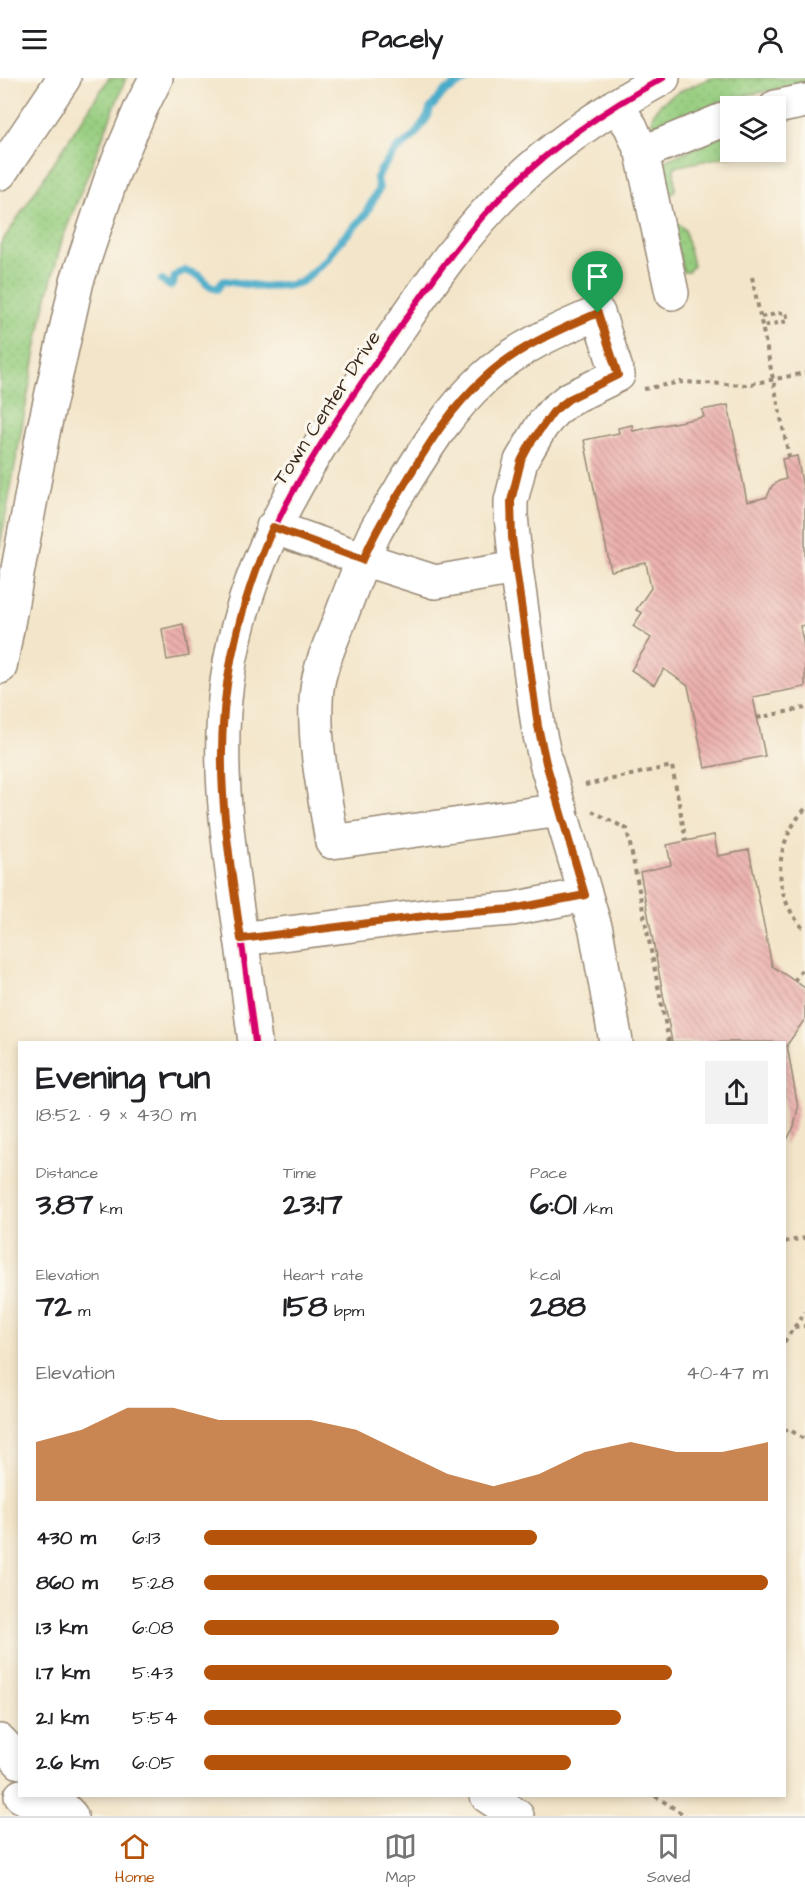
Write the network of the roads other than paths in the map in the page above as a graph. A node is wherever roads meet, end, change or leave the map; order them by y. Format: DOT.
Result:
graph roads {
  1 [pos="64,78"];
  2 [pos="156,78"];
  3 [pos="663,78"];
  4 [pos="805,101"];
  5 [pos="616,105"];
  6 [pos="786,105"];
  7 [pos="720,121"];
  8 [pos="642,153"];
  9 [pos="0,173"];
  10 [pos="672,293"];
  11 [pos="273,527"];
  12 [pos="363,560"];
  13 [pos="516,568"];
  14 [pos="0,666"];
  15 [pos="575,810"];
  16 [pos="585,895"];
  17 [pos="241,939"];
  18 [pos="255,1041"];
  19 [pos="616,1041"];
  20 [pos="0,1742"];
  21 [pos="18,1760"];
  22 [pos="0,1787"];
  23 [pos="18,1794"];
  24 [pos="24,1797"];
  25 [pos="53,1797"];
  26 [pos="488,1797"];
  27 [pos="59,1816"];
  28 [pos="71,1816"];
  29 [pos="517,1816"];
  1 -- 9 [label="main road"];
  2 -- 14 [label="main road"];
  3 -- 5 [label="main road, Town Center Drive"];
  4 -- 6 [label="main road"];
  5 -- 8 [label="main road"];
  5 -- 11 [label="main road, Town Center Drive"];
  7 -- 8 [label="main road"];
  8 -- 10 [label="main road"];
  11 -- 12 [label="main road"];
  11 -- 17 [label="main road, Town Center Drive"];
  12 -- 13 [label="main road"];
  12 -- 13 [label="main road"];
  12 -- 15 [label="main road"];
  13 -- 15 [label="main road"];
  15 -- 16 [label="main road"];
  16 -- 17 [label="main road"];
  16 -- 19 [label="main road"];
  17 -- 18 [label="main road, Town Center Drive"];
  20 -- 21 [label="main road"];
  22 -- 23 [label="main road"];
  24 -- 27 [label="main road"];
  25 -- 28 [label="main road"];
  26 -- 29 [label="main road"];
}
